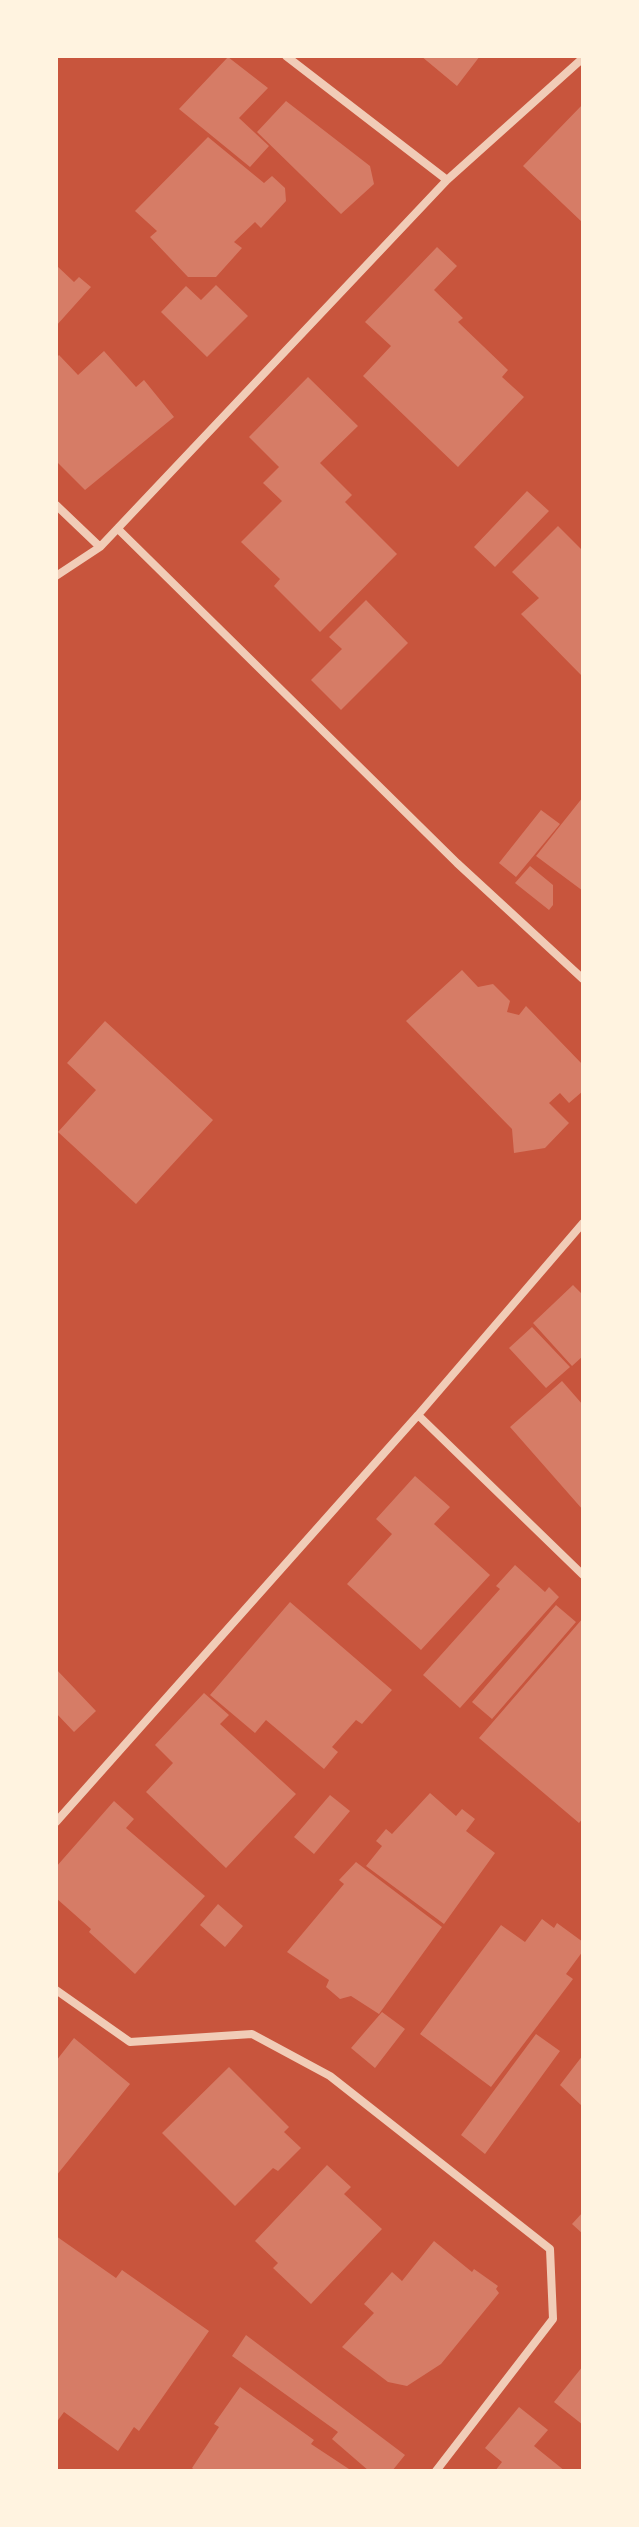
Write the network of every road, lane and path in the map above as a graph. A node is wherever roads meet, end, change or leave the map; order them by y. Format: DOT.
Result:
graph roads {
  1 [pos="286,56"];
  2 [pos="583,58"];
  3 [pos="447,180"];
  4 [pos="56,505"];
  5 [pos="118,529"];
  6 [pos="100,547"];
  7 [pos="56,576"];
  8 [pos="583,979"];
  9 [pos="583,1223"];
  10 [pos="418,1415"];
  11 [pos="583,1575"];
  12 [pos="56,1822"];
  13 [pos="56,1990"];
  14 [pos="436,2471"];
  1 -- 3 [label="street"];
  2 -- 3 [label="street"];
  3 -- 5 [label="street"];
  4 -- 6 [label="street"];
  5 -- 6 [label="street"];
  5 -- 8 [label="street"];
  6 -- 7 [label="street"];
  9 -- 10 [label="street"];
  10 -- 11 [label="street"];
  10 -- 12 [label="street"];
  13 -- 14 [label="street"];
}
